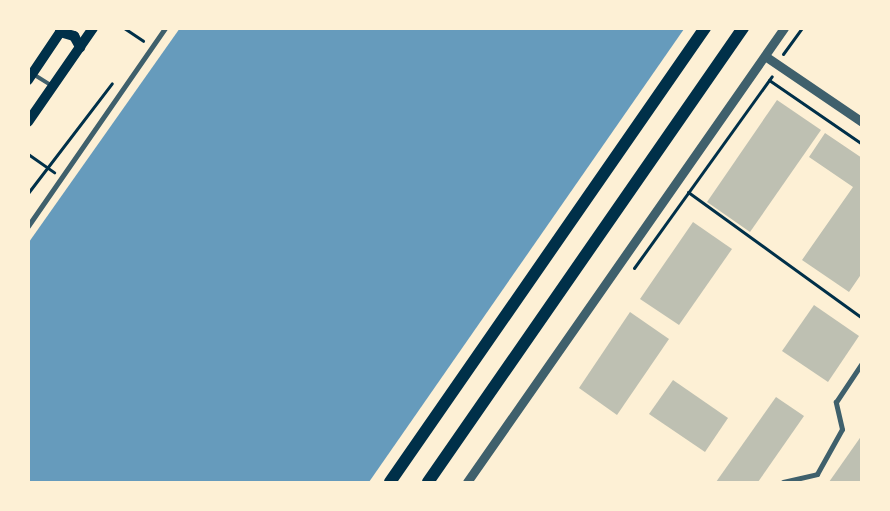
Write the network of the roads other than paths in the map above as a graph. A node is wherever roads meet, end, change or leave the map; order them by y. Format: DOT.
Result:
graph roads {
  1 [pos="93,28"];
  2 [pos="165,28"];
  3 [pos="705,28"];
  4 [pos="743,28"];
  5 [pos="784,28"];
  6 [pos="61,30"];
  7 [pos="80,47"];
  8 [pos="765,56"];
  9 [pos="30,75"];
  10 [pos="53,87"];
  11 [pos="28,122"];
  12 [pos="861,122"];
  13 [pos="28,226"];
  14 [pos="861,363"];
  15 [pos="390,483"];
  16 [pos="428,483"];
  17 [pos="467,483"];
  18 [pos="783,483"];
  1 -- 7 [label="main road"];
  2 -- 13 [label="street"];
  3 -- 15 [label="highway"];
  4 -- 16 [label="highway"];
  5 -- 8 [label="street"];
  6 -- 7 [label="main road"];
  6 -- 9 [label="main road"];
  7 -- 10 [label="main road"];
  8 -- 12 [label="street"];
  8 -- 17 [label="street"];
  9 -- 10 [label="lane"];
  10 -- 11 [label="main road"];
  14 -- 18 [label="street"];
}
